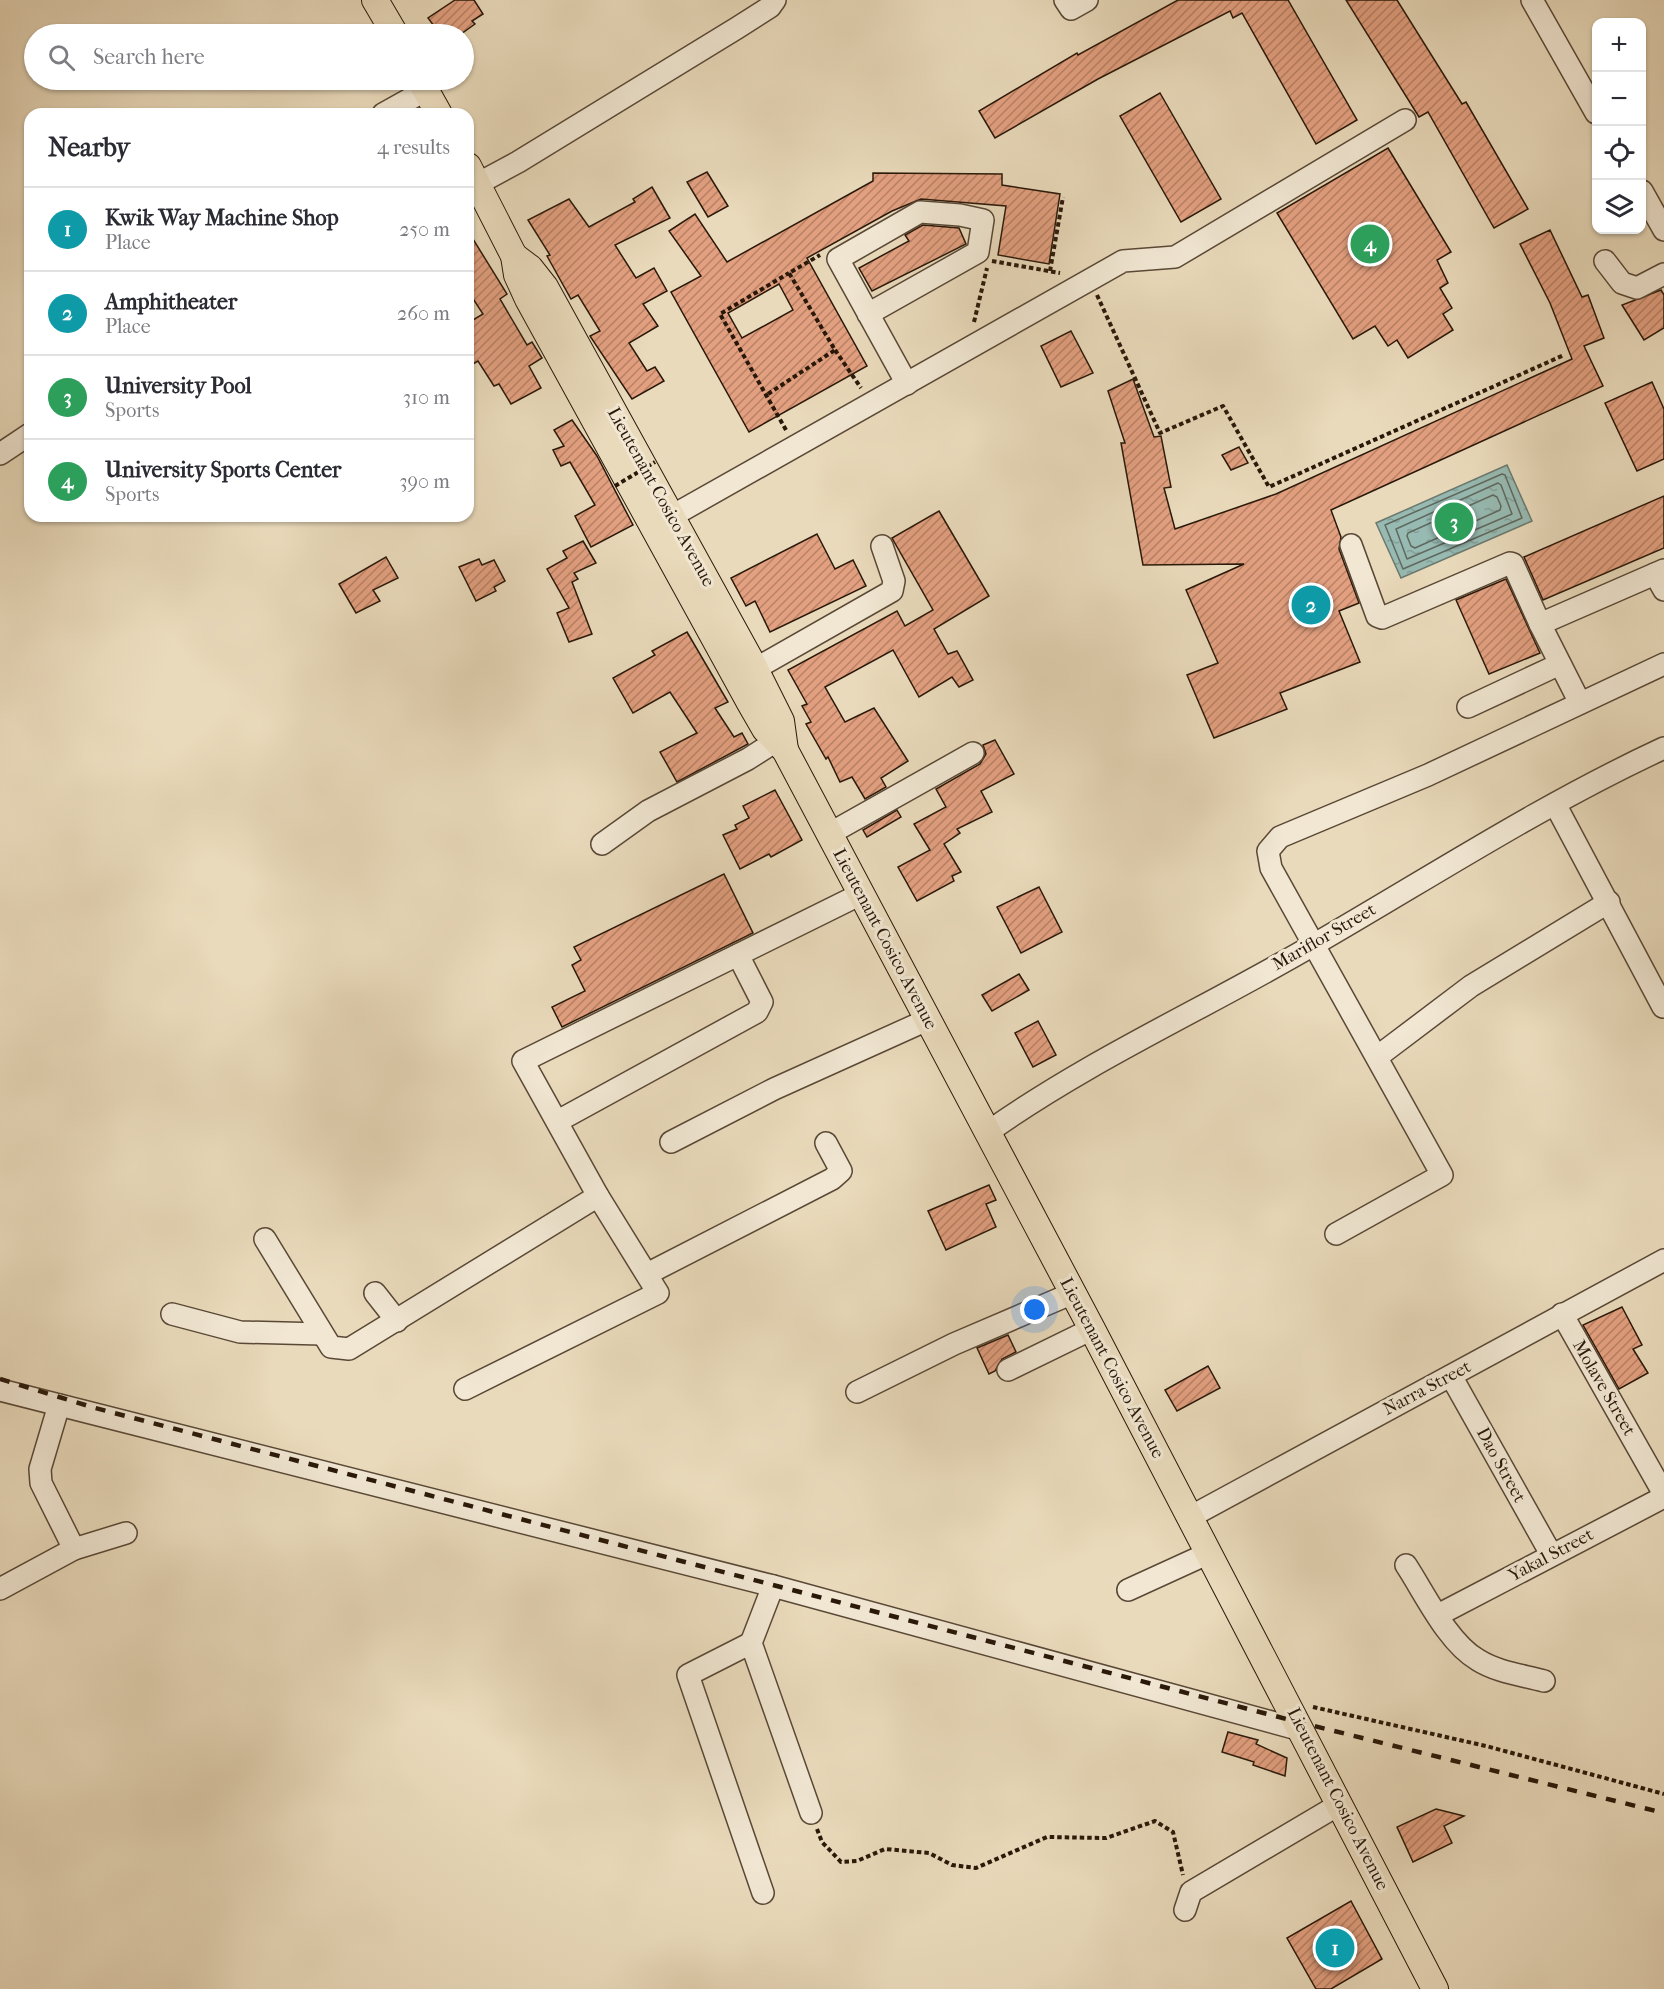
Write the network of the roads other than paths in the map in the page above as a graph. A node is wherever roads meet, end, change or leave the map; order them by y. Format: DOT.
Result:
graph roads {
  1 [pos="375,0"];
  2 [pos="775,0"];
  3 [pos="1065,0"];
  4 [pos="1087,0"];
  5 [pos="1532,0"];
  6 [pos="389,24"];
  7 [pos="416,90"];
  8 [pos="426,90"];
  9 [pos="1592,105"];
  10 [pos="391,108"];
  11 [pos="436,108"];
  12 [pos="1405,120"];
  13 [pos="474,178"];
  14 [pos="474,184"];
  15 [pos="1646,199"];
  16 [pos="1664,230"];
  17 [pos="514,256"];
  18 [pos="1605,261"];
  19 [pos="1664,274"];
  20 [pos="868,314"];
  21 [pos="908,384"];
  22 [pos="24,438"];
  23 [pos="0,454"];
  24 [pos="672,516"];
  25 [pos="1351,545"];
  26 [pos="882,546"];
  27 [pos="1661,578"];
  28 [pos="1540,624"];
  29 [pos="1560,664"];
  30 [pos="1664,664"];
  31 [pos="754,669"];
  32 [pos="1580,703"];
  33 [pos="1468,707"];
  34 [pos="781,742"];
  35 [pos="1664,748"];
  36 [pos="973,753"];
  37 [pos="1556,804"];
  38 [pos="829,834"];
  39 [pos="602,844"];
  40 [pos="861,894"];
  41 [pos="1609,902"];
  42 [pos="1314,945"];
  43 [pos="738,955"];
  44 [pos="1663,1007"];
  45 [pos="927,1020"];
  46 [pos="1377,1057"];
  47 [pos="558,1121"];
  48 [pos="988,1132"];
  49 [pos="671,1142"];
  50 [pos="826,1143"];
  51 [pos="598,1196"];
  52 [pos="1336,1234"];
  53 [pos="265,1239"];
  54 [pos="1664,1260"];
  55 [pos="646,1274"];
  56 [pos="375,1293"];
  57 [pos="1073,1293"];
  58 [pos="172,1314"];
  59 [pos="1562,1314"];
  60 [pos="397,1321"];
  61 [pos="1092,1329"];
  62 [pos="322,1334"];
  63 [pos="1008,1370"];
  64 [pos="1452,1376"];
  65 [pos="465,1389"];
  66 [pos="0,1390"];
  67 [pos="857,1392"];
  68 [pos="59,1405"];
  69 [pos="1664,1495"];
  70 [pos="1190,1517"];
  71 [pos="126,1533"];
  72 [pos="74,1549"];
  73 [pos="1209,1553"];
  74 [pos="1551,1554"];
  75 [pos="1407,1565"];
  76 [pos="772,1586"];
  77 [pos="0,1589"];
  78 [pos="1128,1590"];
  79 [pos="1438,1615"];
  80 [pos="751,1642"];
  81 [pos="1544,1681"];
  82 [pos="1301,1730"];
  83 [pos="1340,1804"];
  84 [pos="811,1813"];
  85 [pos="763,1893"];
  86 [pos="1188,1901"];
  87 [pos="1435,1989"];
  1 -- 6 [label="main road"];
  2 -- 13 [label="street"];
  3 -- 4 [label="street"];
  5 -- 9 [label="street"];
  7 -- 10 [label="street"];
  8 -- 11 [label="main road"];
  12 -- 21 [label="street"];
  14 -- 17 [label="main road, Lieutenant Cosico Avenue"];
  15 -- 16 [label="street"];
  17 -- 24 [label="main road, Lieutenant Cosico Avenue"];
  17 -- 34 [label="main road, Lieutenant Cosico Avenue"];
  18 -- 19 [label="street"];
  20 -- 20 [label="street"];
  20 -- 21 [label="street"];
  21 -- 24 [label="street"];
  22 -- 23 [label="street"];
  24 -- 31 [label="main road, Lieutenant Cosico Avenue"];
  25 -- 28 [label="street"];
  26 -- 31 [label="street"];
  27 -- 28 [label="street"];
  28 -- 29 [label="street"];
  29 -- 32 [label="street"];
  29 -- 33 [label="street"];
  30 -- 32 [label="street"];
  31 -- 34 [label="main road, Lieutenant Cosico Avenue"];
  32 -- 42 [label="street"];
  34 -- 38 [label="main road, Lieutenant Cosico Avenue"];
  34 -- 39 [label="street"];
  35 -- 37 [label="street, Mariflor Street"];
  36 -- 38 [label="street"];
  37 -- 41 [label="street"];
  37 -- 42 [label="street, Mariflor Street"];
  38 -- 40 [label="main road, Lieutenant Cosico Avenue"];
  40 -- 43 [label="street"];
  40 -- 45 [label="main road, Lieutenant Cosico Avenue"];
  41 -- 44 [label="street"];
  41 -- 46 [label="street"];
  42 -- 46 [label="street"];
  42 -- 48 [label="street, Mariflor Street"];
  43 -- 47 [label="street"];
  43 -- 47 [label="street"];
  45 -- 48 [label="main road, Lieutenant Cosico Avenue"];
  45 -- 49 [label="street"];
  46 -- 52 [label="street"];
  47 -- 51 [label="street"];
  48 -- 57 [label="main road, Lieutenant Cosico Avenue"];
  50 -- 55 [label="street"];
  51 -- 55 [label="street"];
  51 -- 60 [label="street"];
  53 -- 62 [label="street"];
  54 -- 59 [label="street, Narra Street"];
  55 -- 65 [label="street"];
  56 -- 60 [label="street"];
  57 -- 61 [label="main road, Lieutenant Cosico Avenue"];
  57 -- 67 [label="street"];
  58 -- 62 [label="street"];
  59 -- 64 [label="street, Narra Street"];
  59 -- 69 [label="street, Molave Street"];
  60 -- 62 [label="street"];
  61 -- 63 [label="street"];
  61 -- 70 [label="main road, Lieutenant Cosico Avenue"];
  64 -- 70 [label="street, Narra Street"];
  64 -- 74 [label="street, Dao Street"];
  66 -- 68 [label="street"];
  68 -- 72 [label="street"];
  68 -- 76 [label="street"];
  69 -- 74 [label="street, Yakal Street"];
  70 -- 73 [label="main road, Lieutenant Cosico Avenue"];
  71 -- 72 [label="street"];
  72 -- 77 [label="street"];
  73 -- 78 [label="street"];
  73 -- 82 [label="main road, Lieutenant Cosico Avenue"];
  74 -- 79 [label="street, Yakal Street"];
  75 -- 79 [label="street"];
  76 -- 80 [label="street"];
  76 -- 82 [label="street"];
  79 -- 81 [label="street"];
  80 -- 84 [label="street"];
  80 -- 85 [label="street"];
  82 -- 83 [label="main road, Lieutenant Cosico Avenue"];
  83 -- 86 [label="street"];
  83 -- 87 [label="main road, Lieutenant Cosico Avenue"];
}
